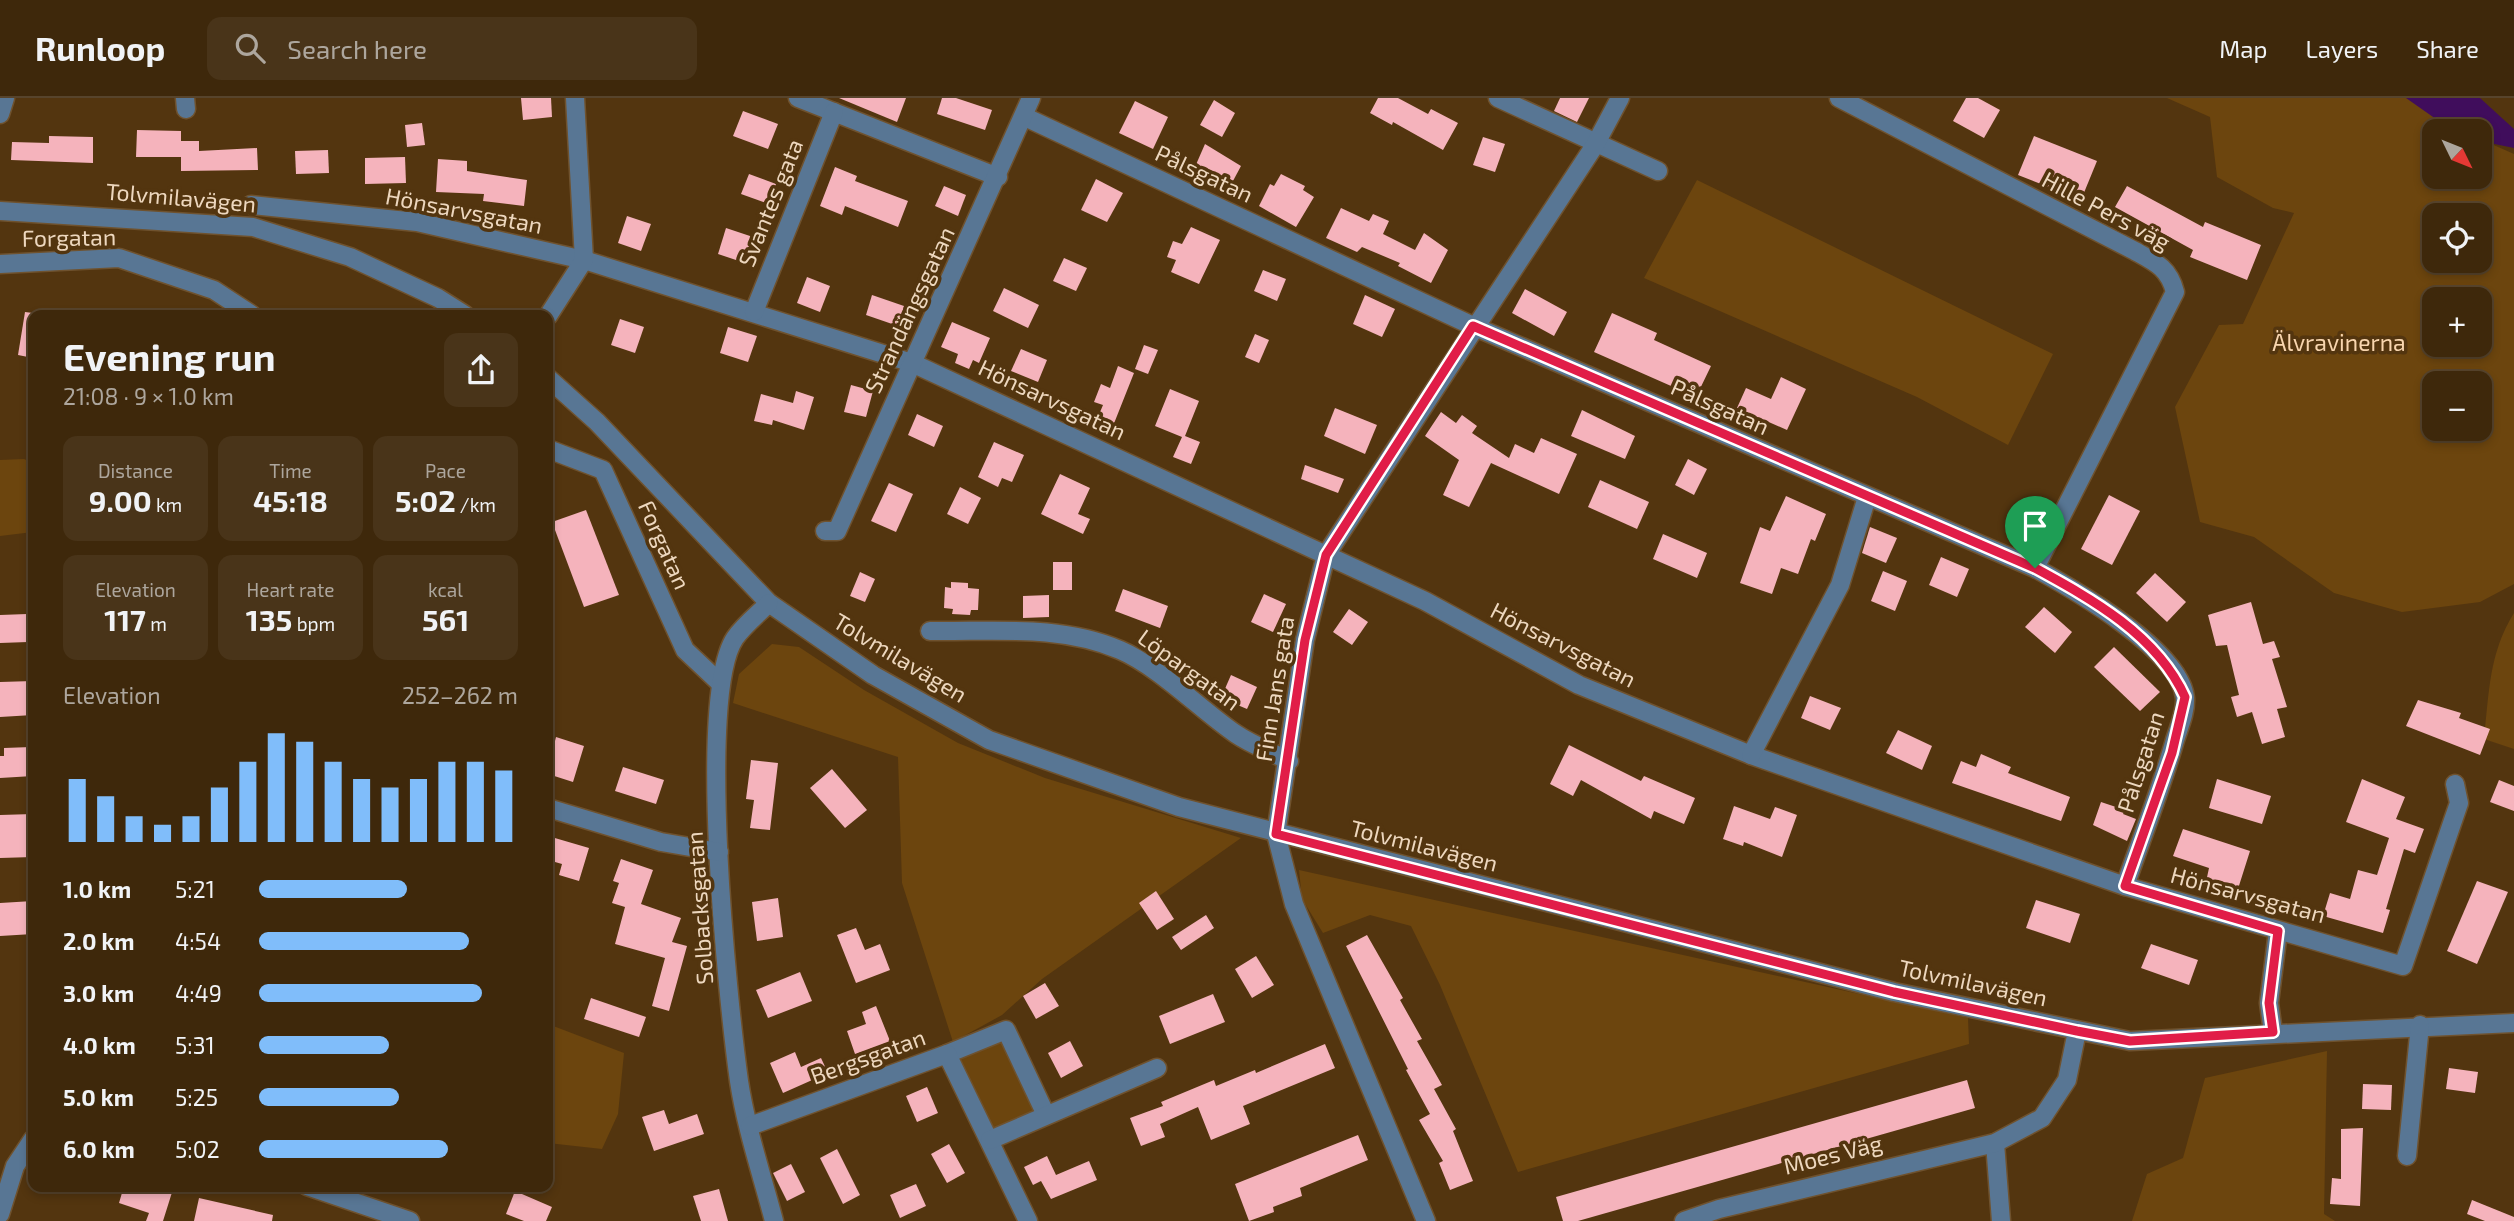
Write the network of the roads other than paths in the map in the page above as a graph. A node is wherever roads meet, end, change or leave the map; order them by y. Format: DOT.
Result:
graph roads {
  1 [pos="5,98"];
  2 [pos="575,98"];
  3 [pos="798,98"];
  4 [pos="1031,98"];
  5 [pos="1498,98"];
  6 [pos="1620,98"];
  7 [pos="1839,98"];
  8 [pos="834,112"];
  9 [pos="0,114"];
  10 [pos="1025,117"];
  11 [pos="1595,145"];
  12 [pos="1658,171"];
  13 [pos="998,177"];
  14 [pos="251,205"];
  15 [pos="0,211"];
  16 [pos="584,260"];
  17 [pos="0,264"];
  18 [pos="244,310"];
  19 [pos="457,310"];
  20 [pos="552,310"];
  21 [pos="754,312"];
  22 [pos="1473,326"];
  23 [pos="912,363"];
  24 [pos="553,382"];
  25 [pos="553,451"];
  26 [pos="1867,497"];
  27 [pos="825,531"];
  28 [pos="1326,555"];
  29 [pos="2035,568"];
  30 [pos="769,603"];
  31 [pos="930,631"];
  32 [pos="720,683"];
  33 [pos="1752,755"];
  34 [pos="1289,761"];
  35 [pos="2455,783"];
  36 [pos="553,810"];
  37 [pos="1276,834"];
  38 [pos="719,852"];
  39 [pos="2125,886"];
  40 [pos="2278,931"];
  41 [pos="2514,1023"];
  42 [pos="2420,1025"];
  43 [pos="2077,1031"];
  44 [pos="2273,1032"];
  45 [pos="947,1054"];
  46 [pos="1157,1068"];
  47 [pos="1046,1115"];
  48 [pos="750,1126"];
  49 [pos="989,1140"];
  50 [pos="1996,1143"];
  51 [pos="28,1146"];
  52 [pos="2407,1156"];
  53 [pos="325,1192"];
  54 [pos="0,1214"];
  55 [pos="410,1221"];
  56 [pos="774,1221"];
  57 [pos="1028,1221"];
  58 [pos="1426,1221"];
  59 [pos="1684,1221"];
  60 [pos="2001,1221"];
  1 -- 9 [label="street"];
  2 -- 16 [label="street"];
  3 -- 8 [label="street"];
  4 -- 10 [label="street, Strandängsgatan"];
  5 -- 11 [label="street"];
  6 -- 11 [label="street, Finn Jans gata"];
  7 -- 29 [label="street, Hille Pers väg"];
  8 -- 13 [label="street"];
  8 -- 21 [label="street, Svantes gata"];
  10 -- 13 [label="street, Strandängsgatan"];
  10 -- 22 [label="street, Pålsgatan"];
  11 -- 12 [label="street"];
  11 -- 22 [label="street, Finn Jans gata"];
  13 -- 23 [label="street, Strandängsgatan"];
  14 -- 16 [label="street, Hönsarvsgatan"];
  15 -- 19 [label="street, Tolvmilavägen"];
  16 -- 20 [label="street"];
  16 -- 21 [label="street, Hönsarvsgatan"];
  17 -- 18 [label="street, Forgatan"];
  21 -- 23 [label="street, Hönsarvsgatan"];
  22 -- 26 [label="street, Pålsgatan"];
  22 -- 28 [label="street, Finn Jans gata"];
  23 -- 27 [label="street, Strandängsgatan"];
  23 -- 28 [label="street, Hönsarvsgatan"];
  24 -- 30 [label="street, Tolvmilavägen"];
  25 -- 32 [label="street, Forgatan"];
  26 -- 29 [label="street, Pålsgatan"];
  26 -- 33 [label="street"];
  28 -- 33 [label="street, Hönsarvsgatan"];
  28 -- 34 [label="street, Finn Jans gata"];
  29 -- 39 [label="street, Pålsgatan"];
  30 -- 32 [label="street, Solbacksgatan"];
  30 -- 37 [label="street, Tolvmilavägen"];
  31 -- 34 [label="street, Löpargatan"];
  32 -- 38 [label="street, Solbacksgatan"];
  33 -- 39 [label="street, Hönsarvsgatan"];
  34 -- 37 [label="street, Finn Jans gata"];
  35 -- 40 [label="street, Hönsarvsgatan"];
  36 -- 38 [label="street"];
  37 -- 43 [label="street, Tolvmilavägen"];
  37 -- 58 [label="street, Finn Jans gata"];
  38 -- 48 [label="street, Solbacksgatan"];
  39 -- 40 [label="street, Hönsarvsgatan"];
  40 -- 44 [label="street"];
  41 -- 42 [label="street, Tolvmilavägen"];
  42 -- 44 [label="street, Tolvmilavägen"];
  42 -- 52 [label="street"];
  43 -- 44 [label="street, Tolvmilavägen"];
  43 -- 50 [label="street, Moes Väg"];
  45 -- 47 [label="street"];
  45 -- 48 [label="street, Bergsgatan"];
  45 -- 49 [label="street, Bergsgatan"];
  46 -- 47 [label="street"];
  47 -- 49 [label="street"];
  48 -- 56 [label="street, Solbacksgatan"];
  49 -- 57 [label="street, Bergsgatan"];
  50 -- 59 [label="street, Moes Väg"];
  50 -- 60 [label="street"];
  51 -- 54 [label="street"];
  53 -- 55 [label="street"];
}
